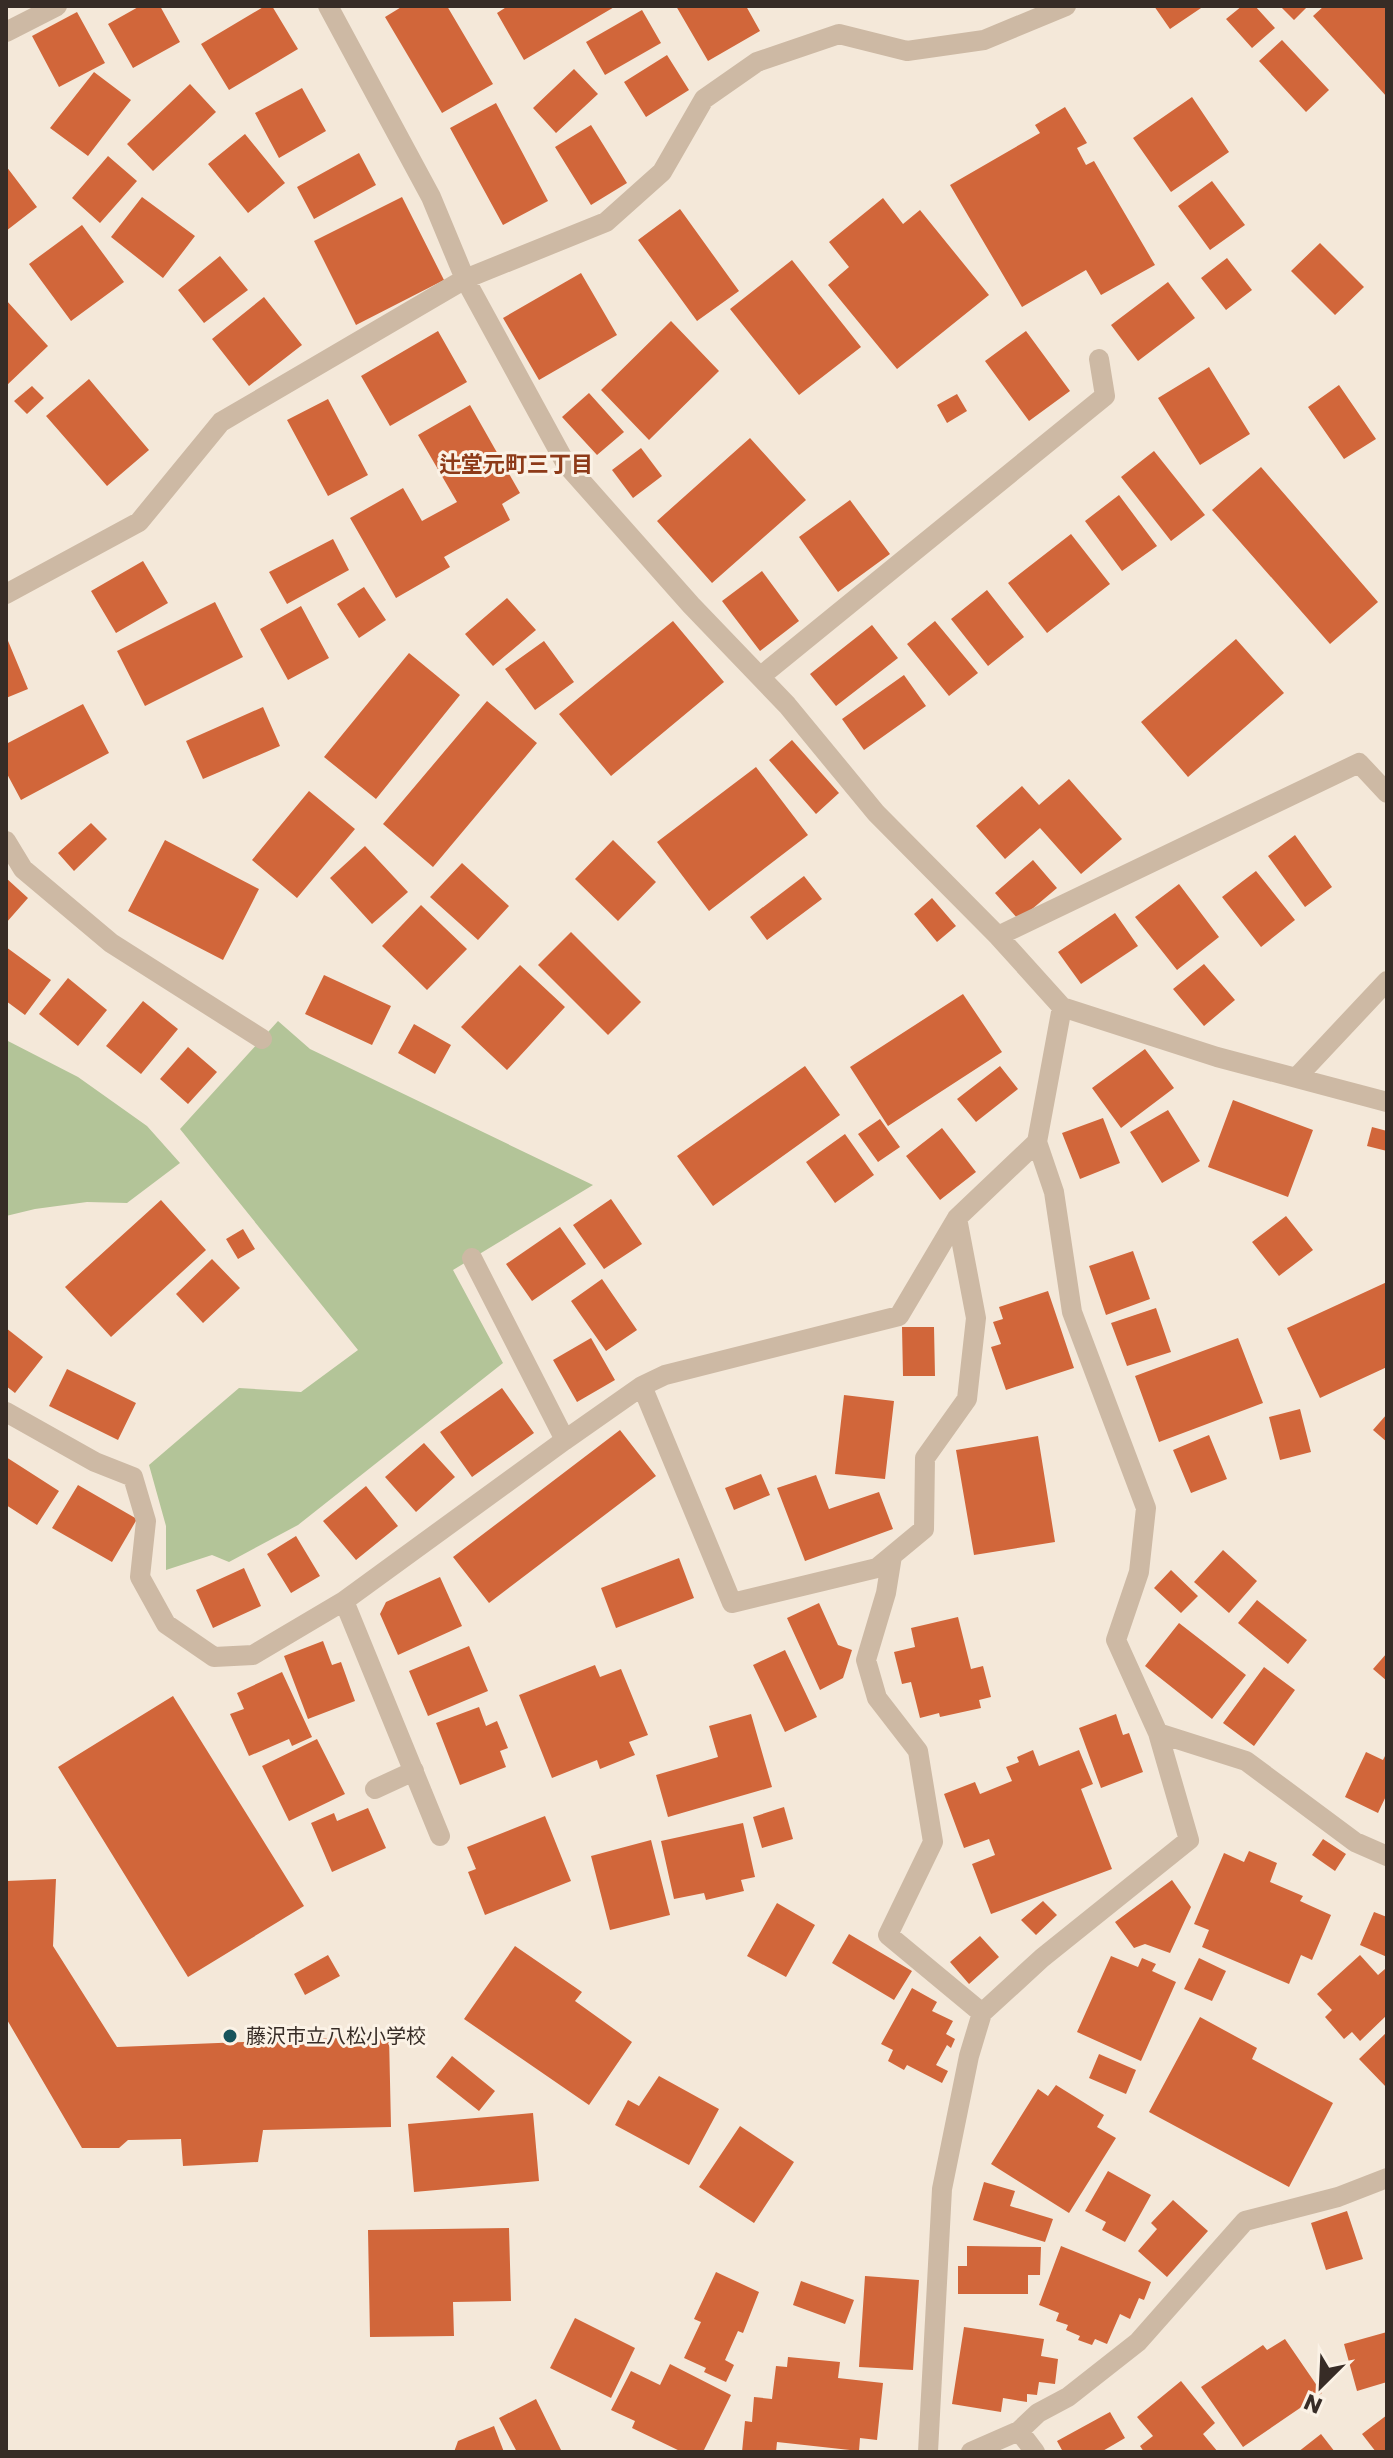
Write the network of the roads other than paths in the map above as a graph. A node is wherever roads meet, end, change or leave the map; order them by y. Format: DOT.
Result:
graph roads {
  1 [pos="57,6"];
  2 [pos="328,6"];
  3 [pos="1066,6"];
  4 [pos="6,32"];
  5 [pos="465,279"];
  6 [pos="1099,359"];
  7 [pos="6,594"];
  8 [pos="761,676"];
  9 [pos="1387,793"];
  10 [pos="6,841"];
  11 [pos="998,936"];
  12 [pos="1387,981"];
  13 [pos="1062,1007"];
  14 [pos="262,1039"];
  15 [pos="1296,1078"];
  16 [pos="1387,1102"];
  17 [pos="1037,1142"];
  18 [pos="957,1218"];
  19 [pos="472,1258"];
  20 [pos="642,1386"];
  21 [pos="6,1412"];
  22 [pos="565,1440"];
  23 [pos="892,1556"];
  24 [pos="344,1601"];
  25 [pos="1158,1733"];
  26 [pos="414,1771"];
  27 [pos="375,1789"];
  28 [pos="440,1836"];
  29 [pos="1387,1856"];
  30 [pos="982,2013"];
  31 [pos="1387,2178"];
  32 [pos="1019,2431"];
  33 [pos="928,2452"];
  34 [pos="971,2452"];
  35 [pos="1035,2452"];
  1 -- 4 [label="street"];
  2 -- 5 [label="street"];
  3 -- 5 [label="street"];
  5 -- 7 [label="street"];
  5 -- 8 [label="street"];
  6 -- 8 [label="street"];
  8 -- 11 [label="street"];
  9 -- 11 [label="street"];
  10 -- 14 [label="street"];
  11 -- 13 [label="street"];
  12 -- 15 [label="street"];
  13 -- 15 [label="street"];
  13 -- 17 [label="street"];
  15 -- 16 [label="street"];
  17 -- 18 [label="street"];
  17 -- 25 [label="street"];
  18 -- 20 [label="street"];
  18 -- 23 [label="street"];
  19 -- 22 [label="street"];
  20 -- 22 [label="street"];
  20 -- 23 [label="street"];
  21 -- 24 [label="street"];
  22 -- 24 [label="street"];
  23 -- 30 [label="street"];
  24 -- 26 [label="street"];
  25 -- 29 [label="street"];
  25 -- 30 [label="street"];
  26 -- 27 [label="street"];
  26 -- 28 [label="street"];
  30 -- 33 [label="street"];
  31 -- 32 [label="street"];
  32 -- 34 [label="street"];
  32 -- 35 [label="street"];
}
